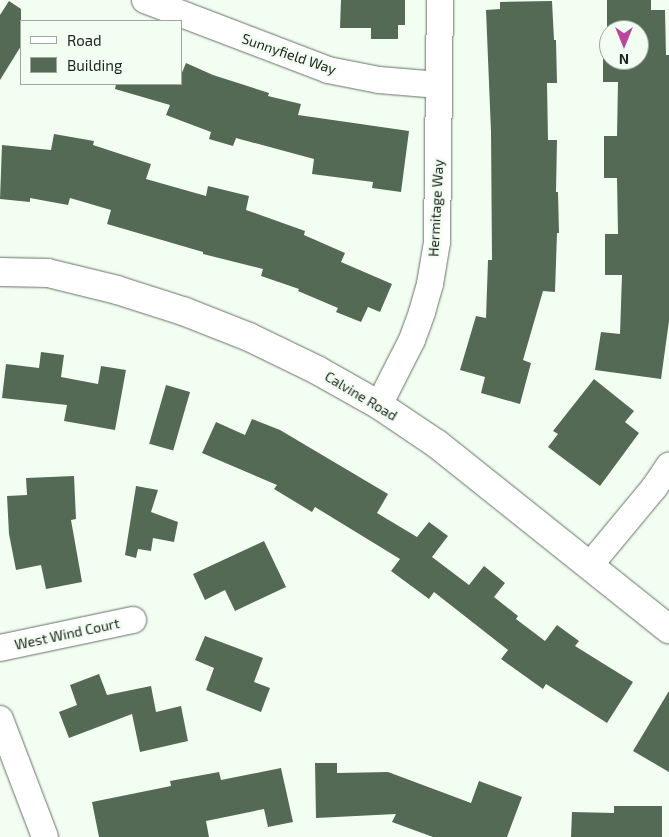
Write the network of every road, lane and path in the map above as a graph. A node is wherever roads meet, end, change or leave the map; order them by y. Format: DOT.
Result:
graph roads {
  1 [pos="145,0"];
  2 [pos="440,0"];
  3 [pos="439,85"];
  4 [pos="0,272"];
  5 [pos="379,405"];
  6 [pos="669,466"];
  7 [pos="590,565"];
  8 [pos="133,620"];
  9 [pos="669,629"];
  10 [pos="0,648"];
  11 [pos="0,719"];
  12 [pos="45,837"];
  1 -- 3 [label="street, Sunnyfield Way"];
  2 -- 3 [label="street, Hermitage Way"];
  3 -- 5 [label="street, Hermitage Way"];
  4 -- 5 [label="street, Calvine Road"];
  5 -- 7 [label="street, Calvine Road"];
  6 -- 7 [label="street"];
  7 -- 9 [label="street, Calvine Road"];
  8 -- 10 [label="street, West Wind Court"];
  11 -- 12 [label="street"];
}
